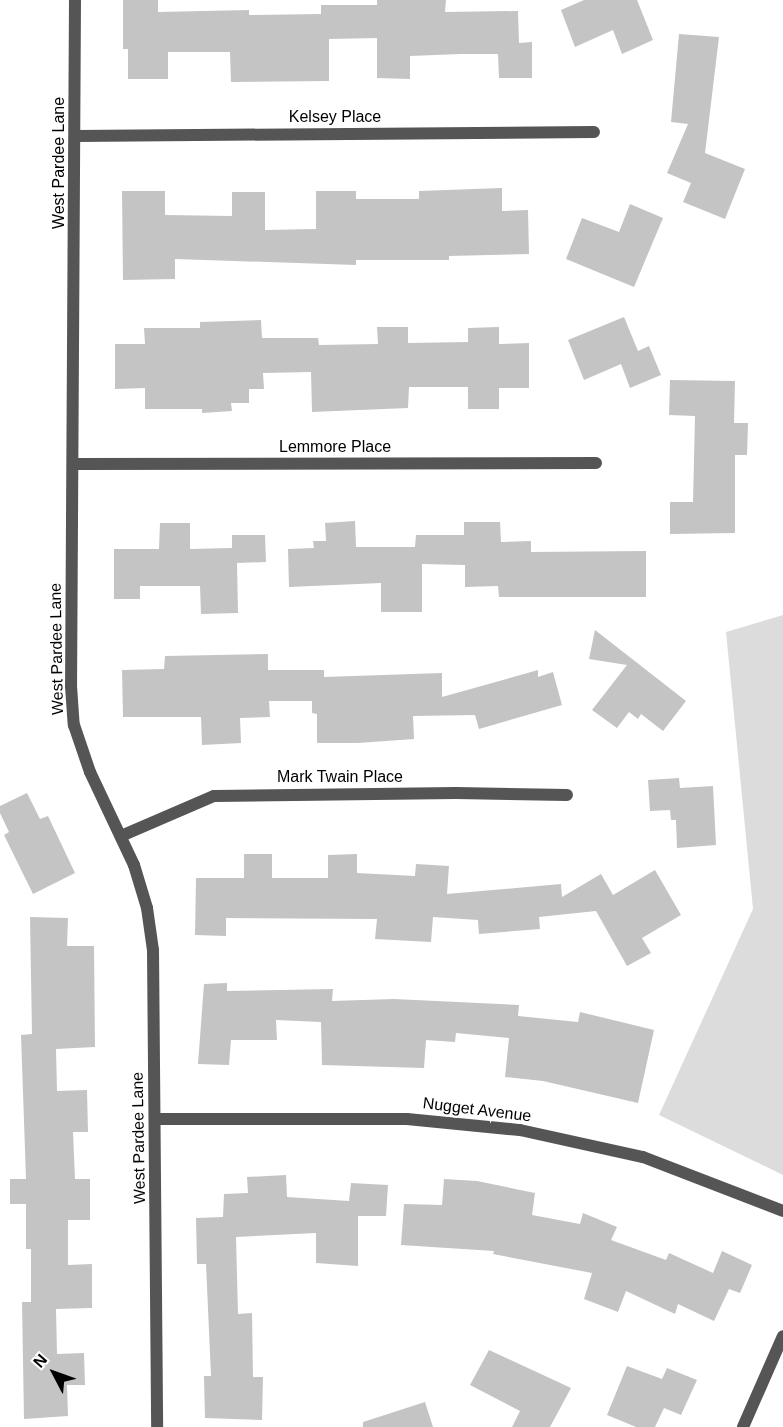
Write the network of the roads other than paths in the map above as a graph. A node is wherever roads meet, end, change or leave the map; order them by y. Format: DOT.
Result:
graph roads {
  1 [pos="75,0"];
  2 [pos="594,132"];
  3 [pos="76,136"];
  4 [pos="596,463"];
  5 [pos="74,464"];
  6 [pos="567,795"];
  7 [pos="121,836"];
  8 [pos="155,1119"];
  9 [pos="783,1211"];
  10 [pos="783,1336"];
  11 [pos="157,1427"];
  12 [pos="743,1427"];
  1 -- 3 [label="street, West Pardee Lane"];
  2 -- 3 [label="street, Kelsey Place"];
  3 -- 5 [label="street, West Pardee Lane"];
  4 -- 5 [label="street, Lemmore Place"];
  5 -- 7 [label="street, West Pardee Lane"];
  6 -- 7 [label="street, Mark Twain Place"];
  7 -- 8 [label="street, West Pardee Lane"];
  8 -- 9 [label="street, Nugget Avenue"];
  8 -- 11 [label="street, West Pardee Lane"];
  10 -- 12 [label="street"];
}
